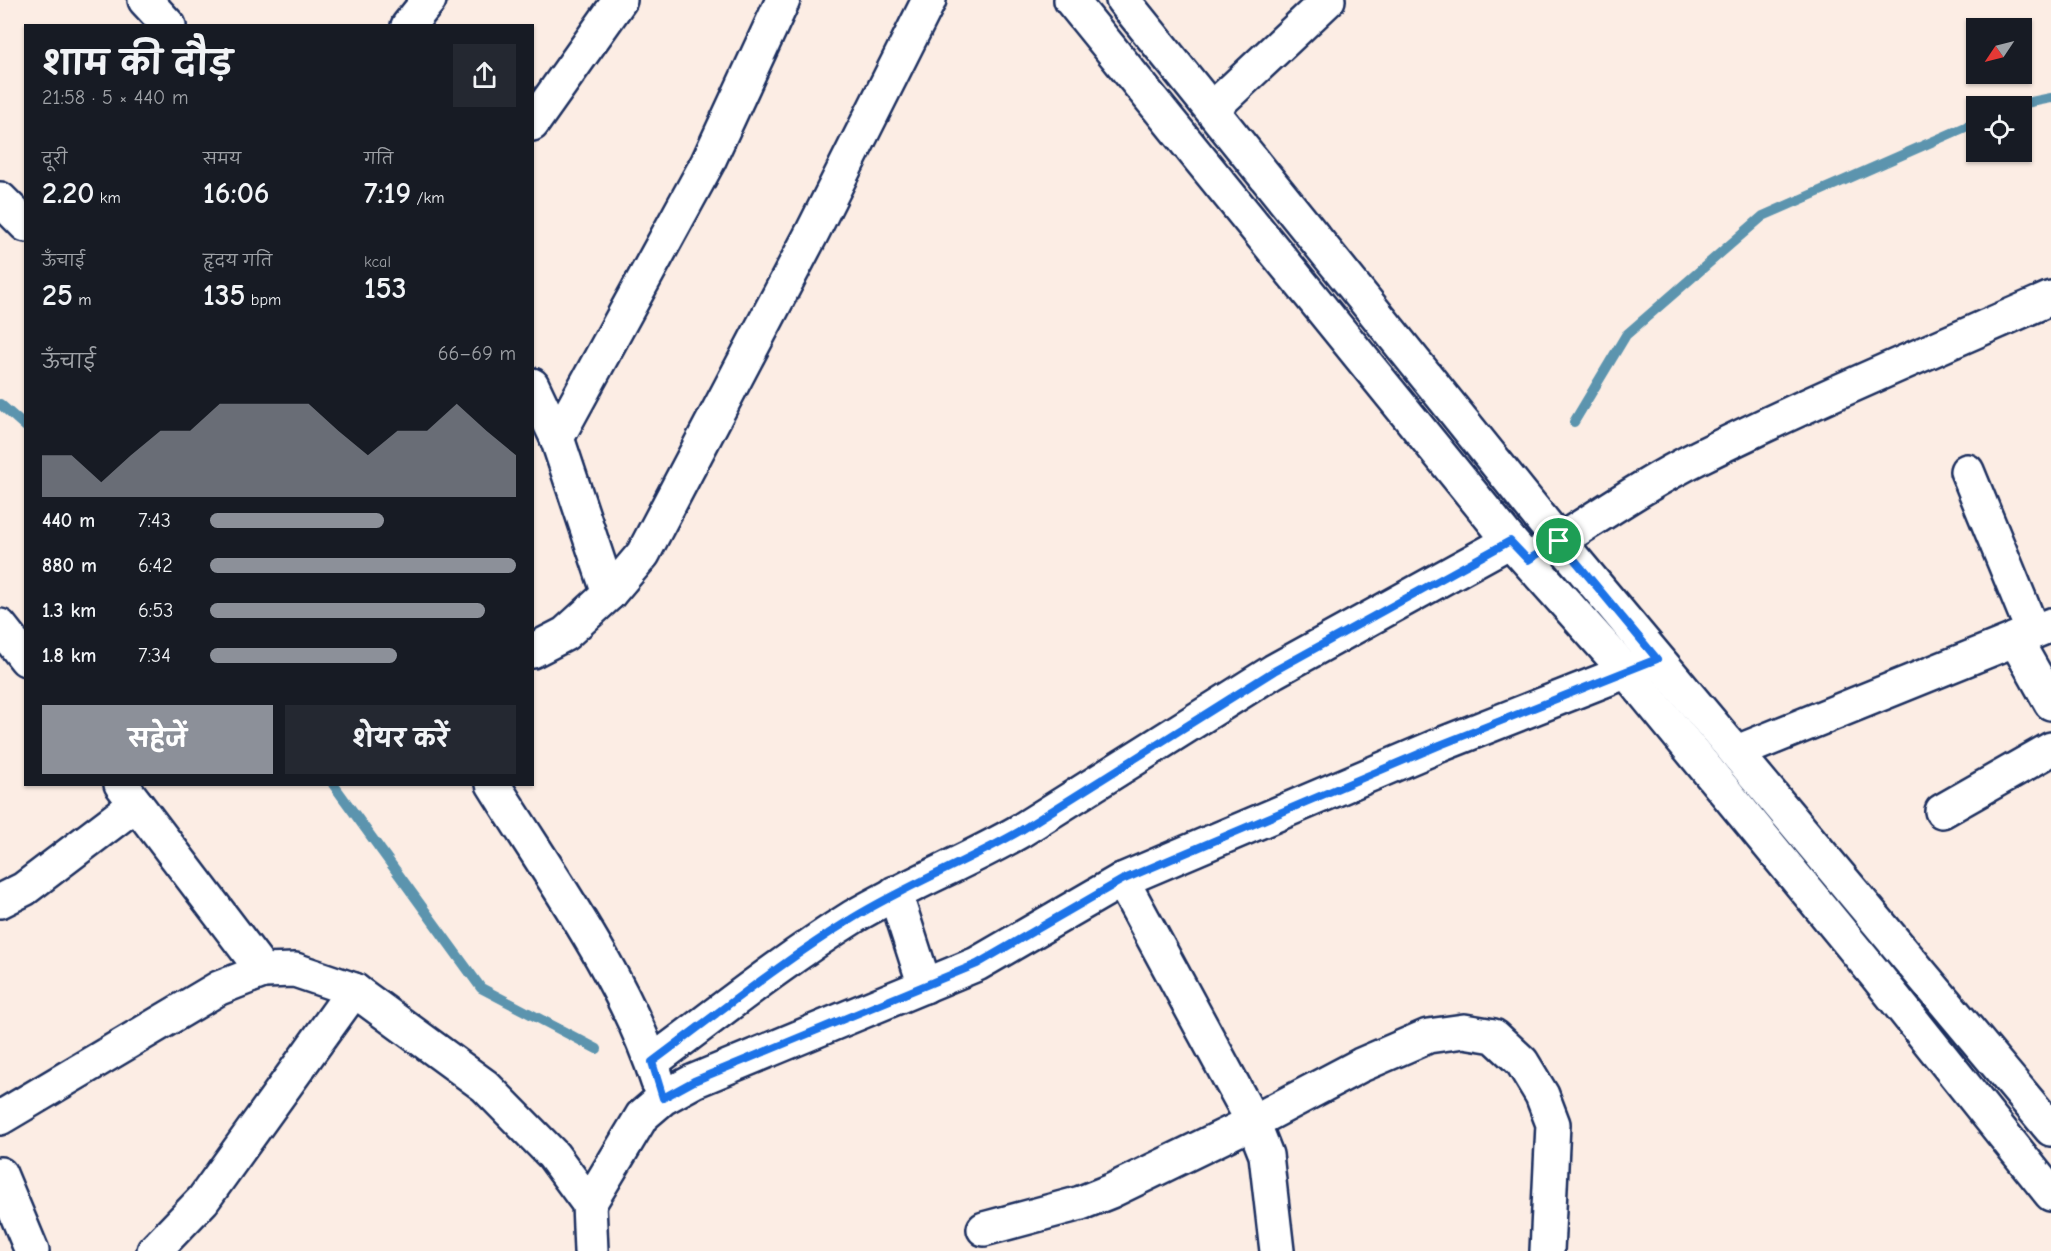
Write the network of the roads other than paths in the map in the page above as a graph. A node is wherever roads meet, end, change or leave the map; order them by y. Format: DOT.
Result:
graph roads {
  1 [pos="145,0"];
  2 [pos="429,0"];
  3 [pos="620,0"];
  4 [pos="783,0"];
  5 [pos="929,0"];
  6 [pos="1071,0"];
  7 [pos="1123,0"];
  8 [pos="1328,0"];
  9 [pos="167,24"];
  10 [pos="410,24"];
  11 [pos="1212,109"];
  12 [pos="534,121"];
  13 [pos="0,199"];
  14 [pos="24,223"];
  15 [pos="2051,298"];
  16 [pos="534,389"];
  17 [pos="557,438"];
  18 [pos="1967,471"];
  19 [pos="1559,541"];
  20 [pos="1519,551"];
  21 [pos="609,594"];
  22 [pos="0,626"];
  23 [pos="2033,632"];
  24 [pos="534,650"];
  25 [pos="24,656"];
  26 [pos="1657,659"];
  27 [pos="1626,671"];
  28 [pos="2051,703"];
  29 [pos="2051,749"];
  30 [pos="1737,752"];
  31 [pos="494,786"];
  32 [pos="129,794"];
  33 [pos="1942,811"];
  34 [pos="1122,880"];
  35 [pos="895,893"];
  36 [pos="0,901"];
  37 [pos="263,971"];
  38 [pos="925,986"];
  39 [pos="354,990"];
  40 [pos="652,1062"];
  41 [pos="663,1098"];
  42 [pos="0,1118"];
  43 [pos="1253,1122"];
  44 [pos="2051,1129"];
  45 [pos="0,1174"];
  46 [pos="2051,1194"];
  47 [pos="589,1203"];
  48 [pos="984,1229"];
  49 [pos="32,1251"];
  50 [pos="154,1251"];
  51 [pos="591,1251"];
  52 [pos="1277,1251"];
  53 [pos="1547,1251"];
  1 -- 9 [label="street"];
  2 -- 10 [label="street"];
  3 -- 12 [label="street"];
  4 -- 17 [label="street"];
  5 -- 21 [label="street"];
  6 -- 20 [label="street"];
  7 -- 11 [label="street"];
  8 -- 11 [label="street"];
  11 -- 19 [label="street"];
  13 -- 14 [label="street"];
  15 -- 19 [label="street"];
  16 -- 17 [label="street"];
  17 -- 21 [label="street"];
  18 -- 23 [label="street"];
  19 -- 20 [label="street"];
  19 -- 26 [label="street"];
  20 -- 27 [label="street"];
  20 -- 35 [label="street"];
  21 -- 24 [label="street"];
  22 -- 25 [label="street"];
  23 -- 28 [label="street"];
  23 -- 30 [label="street"];
  26 -- 27 [label="street"];
  26 -- 30 [label="street"];
  27 -- 34 [label="street"];
  27 -- 46 [label="street"];
  29 -- 33 [label="street"];
  30 -- 44 [label="street"];
  31 -- 40 [label="street"];
  32 -- 36 [label="street"];
  32 -- 37 [label="street"];
  34 -- 38 [label="street"];
  34 -- 43 [label="street"];
  35 -- 38 [label="street"];
  35 -- 40 [label="street"];
  37 -- 39 [label="street"];
  37 -- 42 [label="street"];
  38 -- 41 [label="street"];
  39 -- 47 [label="street"];
  39 -- 50 [label="street"];
  40 -- 41 [label="street"];
  41 -- 47 [label="street"];
  43 -- 48 [label="street"];
  43 -- 52 [label="street"];
  43 -- 53 [label="street"];
  45 -- 49 [label="street"];
  47 -- 51 [label="street"];
}
